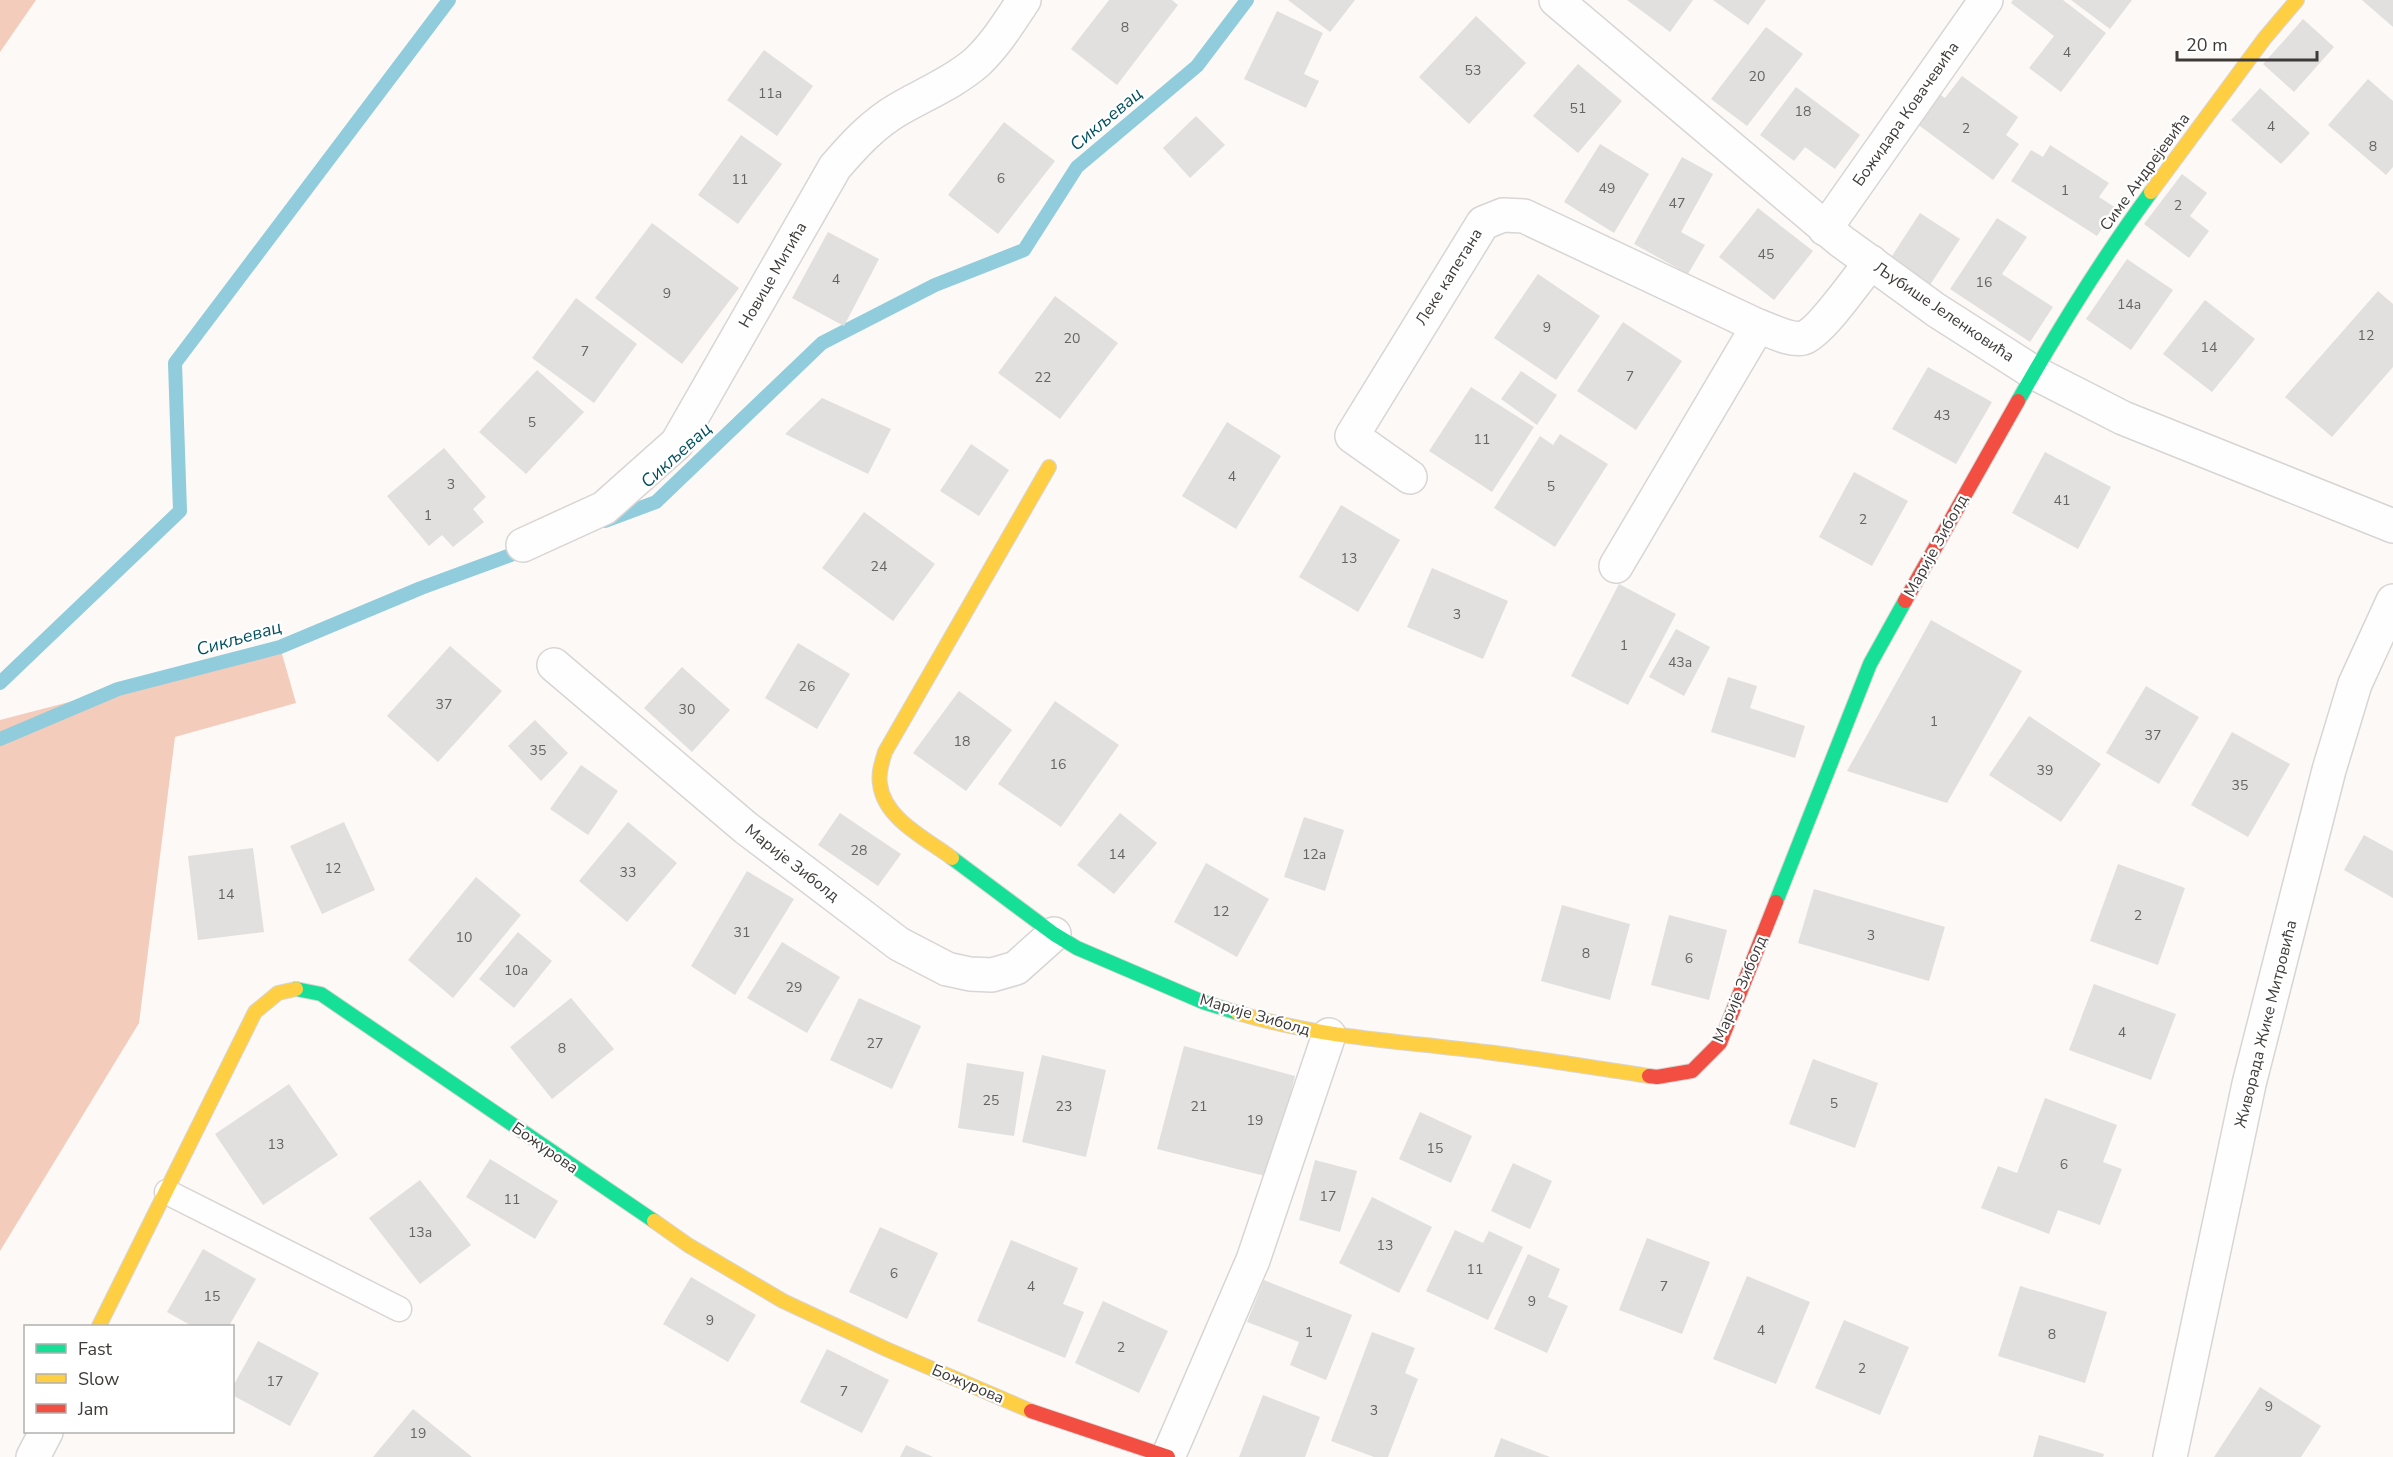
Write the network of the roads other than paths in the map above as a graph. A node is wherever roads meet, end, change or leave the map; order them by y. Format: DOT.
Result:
graph roads {
  1 [pos="1024,0"];
  2 [pos="1556,0"];
  3 [pos="1986,0"];
  4 [pos="2297,0"];
  5 [pos="1825,229"];
  6 [pos="1871,262"];
  7 [pos="1758,326"];
  8 [pos="2033,372"];
  9 [pos="1049,467"];
  10 [pos="1410,477"];
  11 [pos="2393,526"];
  12 [pos="522,545"];
  13 [pos="1616,566"];
  14 [pos="2393,601"];
  15 [pos="554,665"];
  16 [pos="1054,934"];
  17 [pos="1329,1035"];
  18 [pos="167,1192"];
  19 [pos="399,1309"];
  20 [pos="100,1325"];
  21 [pos="45,1433"];
  22 [pos="33,1457"];
  23 [pos="1168,1457"];
  24 [pos="2170,1457"];
  1 -- 12 [label="street, Новице Митића"];
  2 -- 5 [label="street, Љубише Јеленковића"];
  3 -- 5 [label="street, Божидара Ковачевића"];
  4 -- 8 [label="street, Симе Андрејевића"];
  5 -- 6 [label="street, Љубише Јеленковића"];
  6 -- 7 [label="street, Леке капетана"];
  6 -- 8 [label="street, Љубише Јеленковића"];
  7 -- 10 [label="street, Леке капетана"];
  7 -- 13 [label="street"];
  8 -- 11 [label="street, Љубише Јеленковића"];
  8 -- 17 [label="street, Марије Зиболд"];
  9 -- 16 [label="street, Марије Зиболд"];
  14 -- 24 [label="street, Живорада Жике Митровића"];
  15 -- 16 [label="street, Марије Зиболд"];
  16 -- 17 [label="street, Марије Зиболд"];
  17 -- 23 [label="street, Божурова"];
  18 -- 19 [label="lane"];
  18 -- 20 [label="street, Божурова"];
  18 -- 23 [label="street, Божурова"];
  21 -- 22 [label="street"];
}
